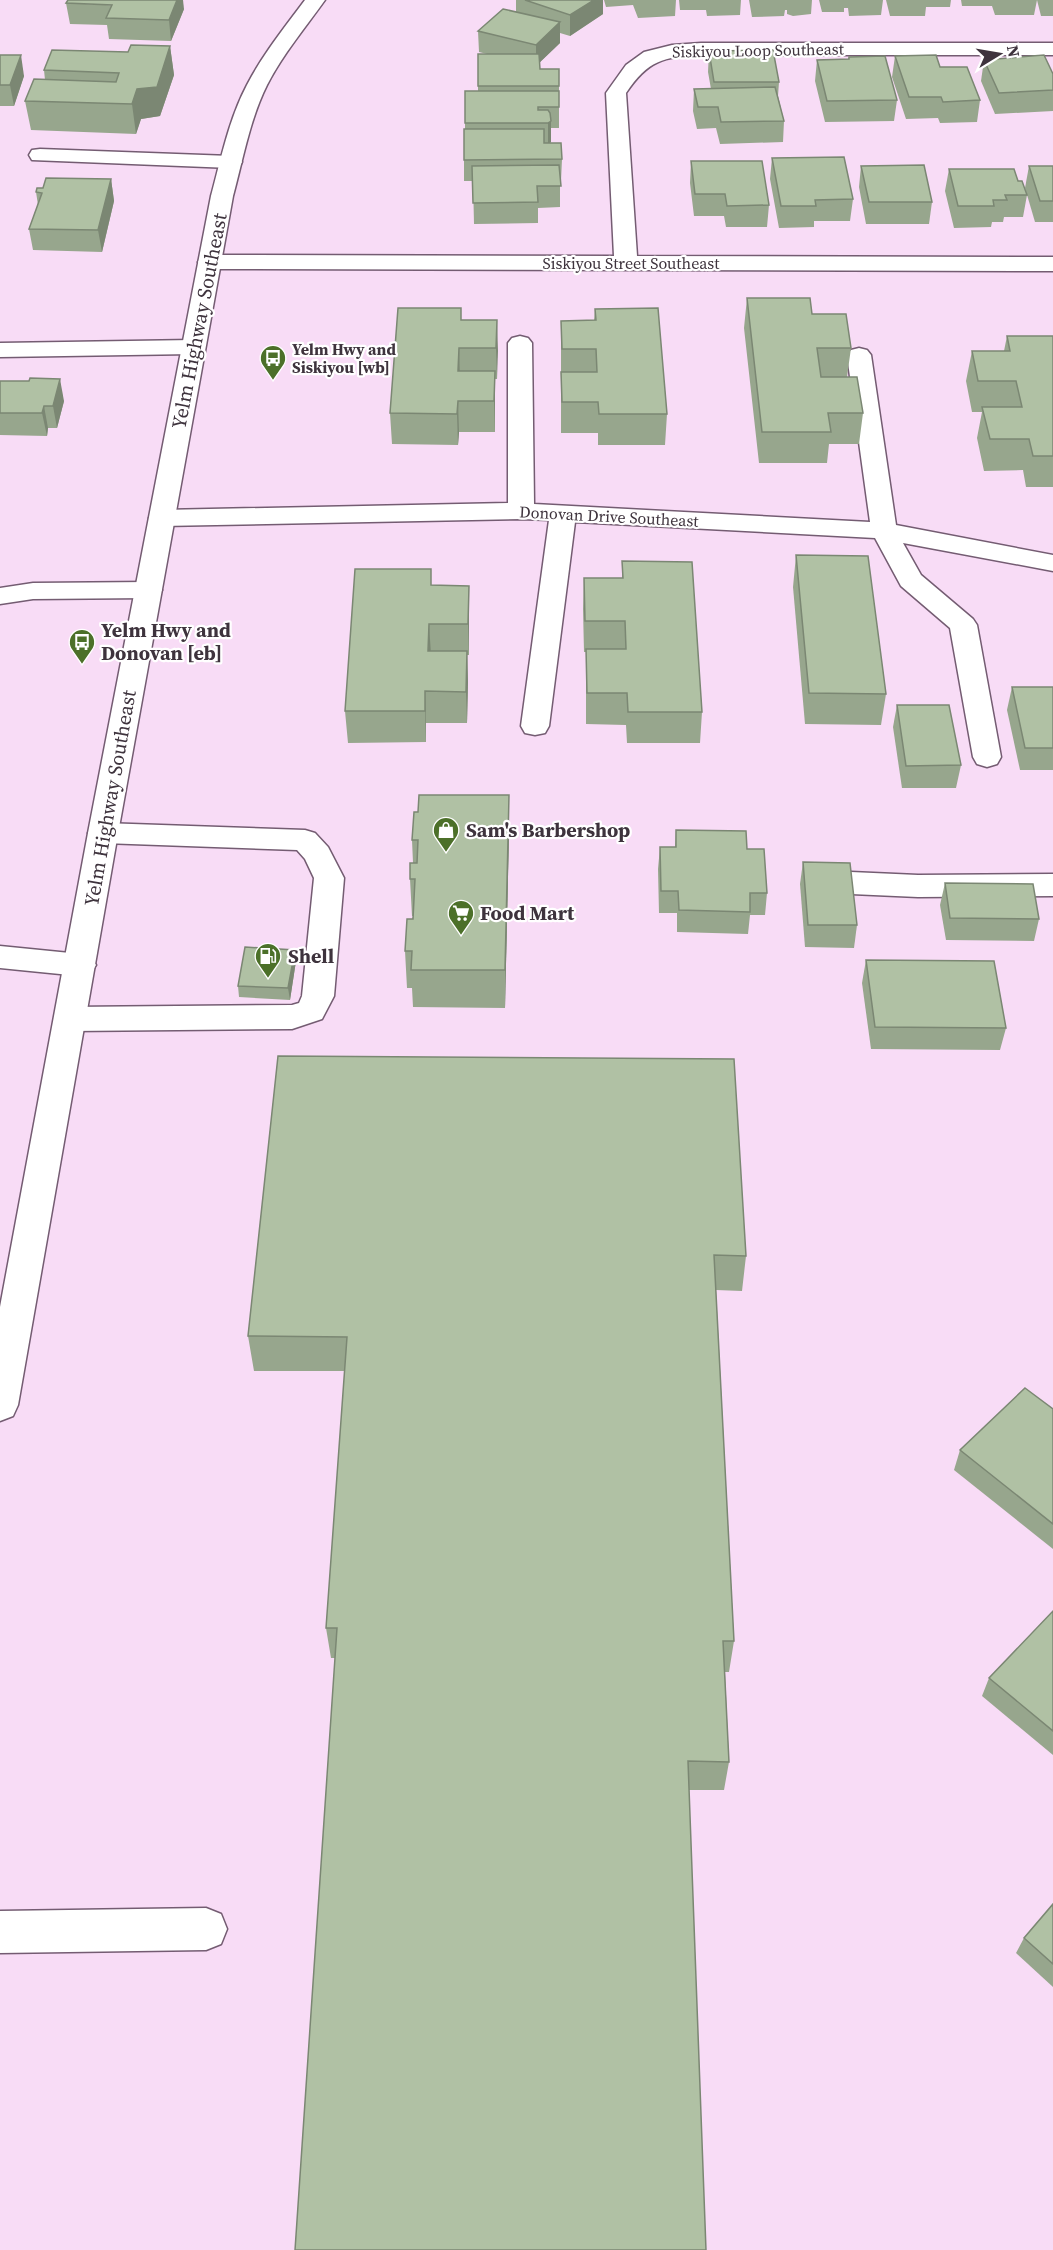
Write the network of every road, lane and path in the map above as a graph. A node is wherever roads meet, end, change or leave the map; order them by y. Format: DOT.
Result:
graph roads {
  1 [pos="315,0"];
  2 [pos="1053,49"];
  3 [pos="40,155"];
  4 [pos="231,162"];
  5 [pos="209,262"];
  6 [pos="626,263"];
  7 [pos="1053,264"];
  8 [pos="520,343"];
  9 [pos="193,347"];
  10 [pos="0,350"];
  11 [pos="859,355"];
  12 [pos="521,511"];
  13 [pos="562,514"];
  14 [pos="162,518"];
  15 [pos="884,531"];
  16 [pos="1053,563"];
  17 [pos="148,590"];
  18 [pos="0,596"];
  19 [pos="535,726"];
  20 [pos="987,757"];
  21 [pos="103,833"];
  22 [pos="851,883"];
  23 [pos="1053,885"];
  24 [pos="0,957"];
  25 [pos="80,965"];
  26 [pos="70,1019"];
  27 [pos="0,1405"];
  28 [pos="206,1929"];
  29 [pos="0,1932"];
  1 -- 4 [label="street, Yelm Highway Southeast"];
  2 -- 6 [label="street, Siskiyou Loop Southeast"];
  3 -- 4 [label="street"];
  4 -- 5 [label="street, Yelm Highway Southeast"];
  5 -- 6 [label="street, Siskiyou Street Southeast"];
  5 -- 9 [label="street, Yelm Highway Southeast"];
  6 -- 7 [label="street, Siskiyou Street Southeast"];
  8 -- 12 [label="street"];
  9 -- 10 [label="street"];
  9 -- 14 [label="street, Yelm Highway Southeast"];
  11 -- 15 [label="street"];
  12 -- 13 [label="street, Donovan Drive Southeast"];
  12 -- 14 [label="street, Donovan Drive Southeast"];
  13 -- 15 [label="street, Donovan Drive Southeast"];
  13 -- 19 [label="street"];
  14 -- 17 [label="street, Yelm Highway Southeast"];
  15 -- 16 [label="street, Donovan Drive Southeast"];
  15 -- 20 [label="street"];
  17 -- 18 [label="street"];
  17 -- 21 [label="street, Yelm Highway Southeast"];
  21 -- 25 [label="street, Yelm Highway Southeast"];
  21 -- 26 [label="street"];
  22 -- 23 [label="street"];
  24 -- 25 [label="street"];
  25 -- 26 [label="street, Yelm Highway Southeast"];
  26 -- 27 [label="street, Yelm Highway Southeast"];
  28 -- 29 [label="street"];
}
